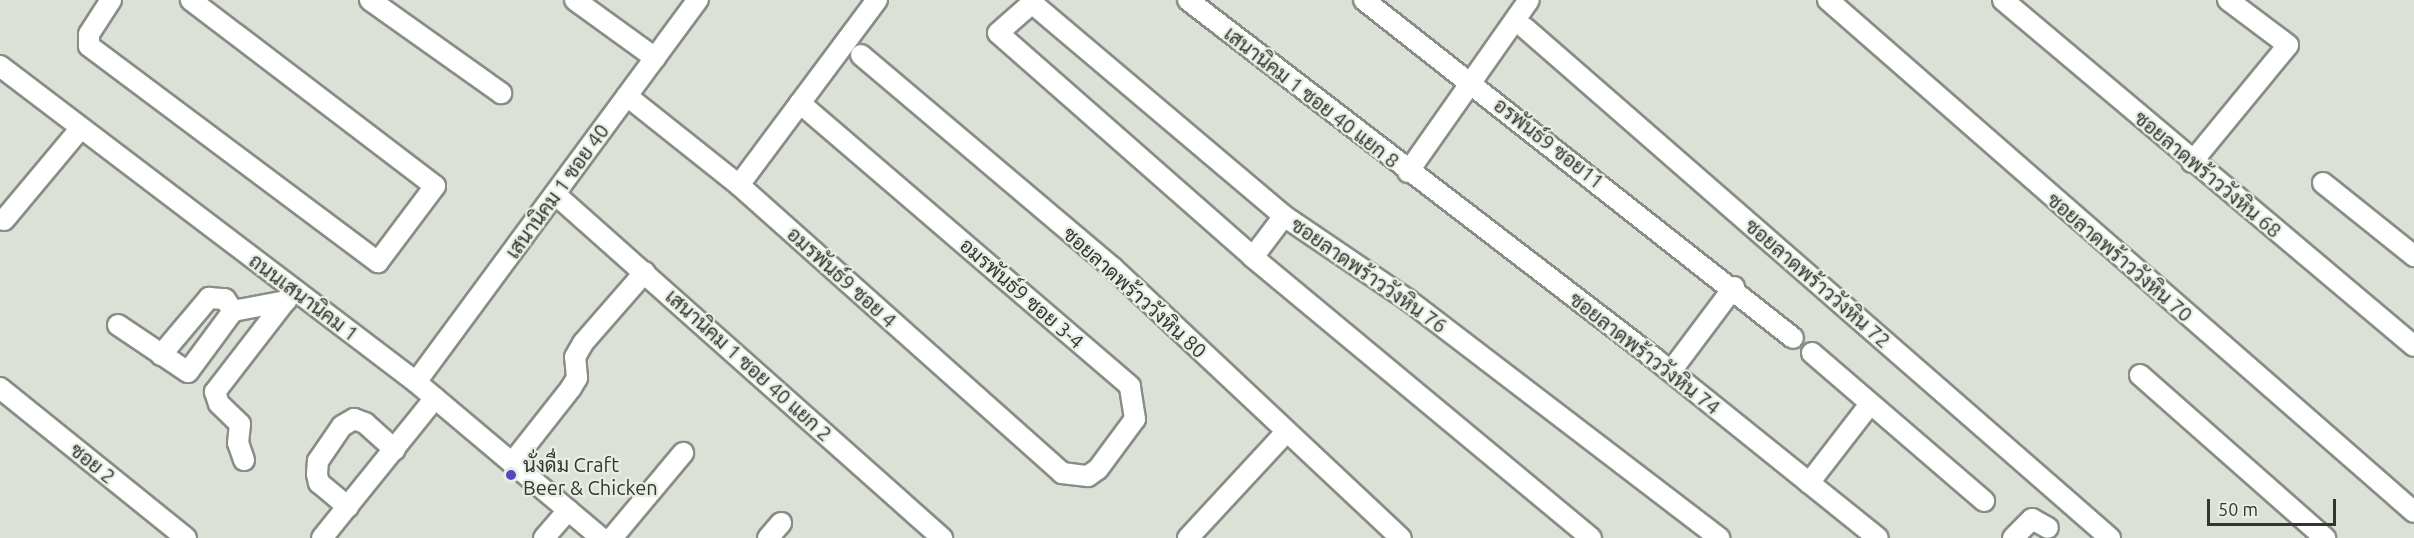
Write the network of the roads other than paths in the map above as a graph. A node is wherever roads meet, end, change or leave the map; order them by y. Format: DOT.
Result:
graph roads {
  1 [pos="111,0"];
  2 [pos="191,0"];
  3 [pos="370,0"];
  4 [pos="574,0"];
  5 [pos="698,0"];
  6 [pos="1188,0"];
  7 [pos="1364,0"];
  8 [pos="1529,0"];
  9 [pos="1828,0"];
  10 [pos="2002,0"];
  11 [pos="2228,0"];
  12 [pos="868,3"];
  13 [pos="1525,28"];
  14 [pos="861,55"];
  15 [pos="655,58"];
  16 [pos="0,66"];
  17 [pos="1471,83"];
  18 [pos="501,93"];
  19 [pos="627,96"];
  20 [pos="800,103"];
  21 [pos="81,128"];
  22 [pos="2192,162"];
  23 [pos="1408,172"];
  24 [pos="2323,183"];
  25 [pos="740,184"];
  26 [pos="555,194"];
  27 [pos="1284,216"];
  28 [pos="4,220"];
  29 [pos="1252,256"];
  30 [pos="2414,256"];
  31 [pos="645,272"];
  32 [pos="1734,287"];
  33 [pos="290,296"];
  34 [pos="233,311"];
  35 [pos="118,325"];
  36 [pos="1793,338"];
  37 [pos="2414,346"];
  38 [pos="1812,353"];
  39 [pos="161,355"];
  40 [pos="1671,371"];
  41 [pos="2140,375"];
  42 [pos="416,382"];
  43 [pos="0,388"];
  44 [pos="435,398"];
  45 [pos="1870,404"];
  46 [pos="1286,432"];
  47 [pos="395,450"];
  48 [pos="683,453"];
  49 [pos="243,460"];
  50 [pos="512,463"];
  51 [pos="1052,464"];
  52 [pos="1809,483"];
  53 [pos="1984,501"];
  54 [pos="348,507"];
  55 [pos="568,510"];
  56 [pos="2414,512"];
  57 [pos="781,523"];
  58 [pos="2048,528"];
  59 [pos="1390,534"];
  60 [pos="186,538"];
  61 [pos="322,538"];
  62 [pos="544,538"];
  63 [pos="601,538"];
  64 [pos="612,538"];
  65 [pos="768,538"];
  66 [pos="942,538"];
  67 [pos="1188,538"];
  68 [pos="1591,538"];
  69 [pos="1719,538"];
  70 [pos="1878,538"];
  71 [pos="2013,538"];
  72 [pos="2110,538"];
  73 [pos="2325,538"];
  1 -- 2 [label="street"];
  3 -- 18 [label="street"];
  4 -- 15 [label="street"];
  5 -- 15 [label="street, เสนานิคม 1 ซอย 40"];
  6 -- 23 [label="street, เสนานิคม 1 ซอย 40 แยก 8"];
  7 -- 17 [label="street, อรพันธ์9 ซอย11"];
  8 -- 17 [label="street"];
  9 -- 56 [label="street, ซอยลาดพร้าววังหิน 70"];
  10 -- 22 [label="street, ซอยลาดพร้าววังหิน 68"];
  11 -- 22 [label="street"];
  12 -- 20 [label="street"];
  13 -- 72 [label="street, ซอยลาดพร้าววังหิน 72"];
  14 -- 46 [label="street, ซอยลาดพร้าววังหิน 80"];
  15 -- 19 [label="street, เสนานิคม 1 ซอย 40"];
  16 -- 21 [label="street, ถนนเสนานิคม 1"];
  17 -- 23 [label="street"];
  17 -- 32 [label="street, อรพันธ์9 ซอย11"];
  19 -- 25 [label="street, อมรพันธ์9 ซอย 4"];
  19 -- 26 [label="street, เสนานิคม 1 ซอย 40"];
  20 -- 25 [label="street"];
  20 -- 51 [label="street, อมรพันธ์9 ซอย 3-4"];
  21 -- 28 [label="street"];
  21 -- 33 [label="street, ถนนเสนานิคม 1"];
  22 -- 37 [label="street, ซอยลาดพร้าววังหิน 68"];
  23 -- 40 [label="street, ซอยลาดพร้าววังหิน 74"];
  24 -- 30 [label="street"];
  25 -- 51 [label="street, อมรพันธ์9 ซอย 4"];
  26 -- 31 [label="street, เสนานิคม 1 ซอย 40 แยก 2"];
  26 -- 42 [label="street, เสนานิคม 1 ซอย 40"];
  27 -- 29 [label="street"];
  27 -- 29 [label="street, ซอยลาดพร้าววังหิน 76"];
  27 -- 69 [label="street, ซอยลาดพร้าววังหิน 76"];
  29 -- 68 [label="street"];
  31 -- 50 [label="street"];
  31 -- 66 [label="street, เสนานิคม 1 ซอย 40 แยก 2"];
  32 -- 36 [label="street, อรพันธ์9 ซอย11"];
  32 -- 40 [label="street"];
  33 -- 34 [label="street"];
  33 -- 42 [label="street, ถนนเสนานิคม 1"];
  33 -- 49 [label="street"];
  34 -- 39 [label="street"];
  34 -- 39 [label="street"];
  35 -- 39 [label="street"];
  38 -- 45 [label="street"];
  40 -- 52 [label="street, ซอยลาดพร้าววังหิน 74"];
  41 -- 73 [label="street"];
  42 -- 44 [label="street, ถนนเสนานิคม 1"];
  43 -- 60 [label="street, ซอย 2"];
  44 -- 47 [label="street"];
  44 -- 50 [label="street, ถนนเสนานิคม 1"];
  45 -- 52 [label="street"];
  45 -- 53 [label="street"];
  46 -- 59 [label="street, ซอยลาดพร้าววังหิน 80"];
  46 -- 67 [label="street"];
  47 -- 54 [label="street"];
  47 -- 54 [label="street"];
  48 -- 64 [label="street"];
  50 -- 55 [label="street, ถนนเสนานิคม 1"];
  52 -- 70 [label="street, ซอยลาดพร้าววังหิน 74"];
  54 -- 61 [label="street"];
  55 -- 62 [label="street"];
  55 -- 63 [label="street, ถนนเสนานิคม 1"];
  57 -- 65 [label="street"];
  58 -- 71 [label="street"];
}
